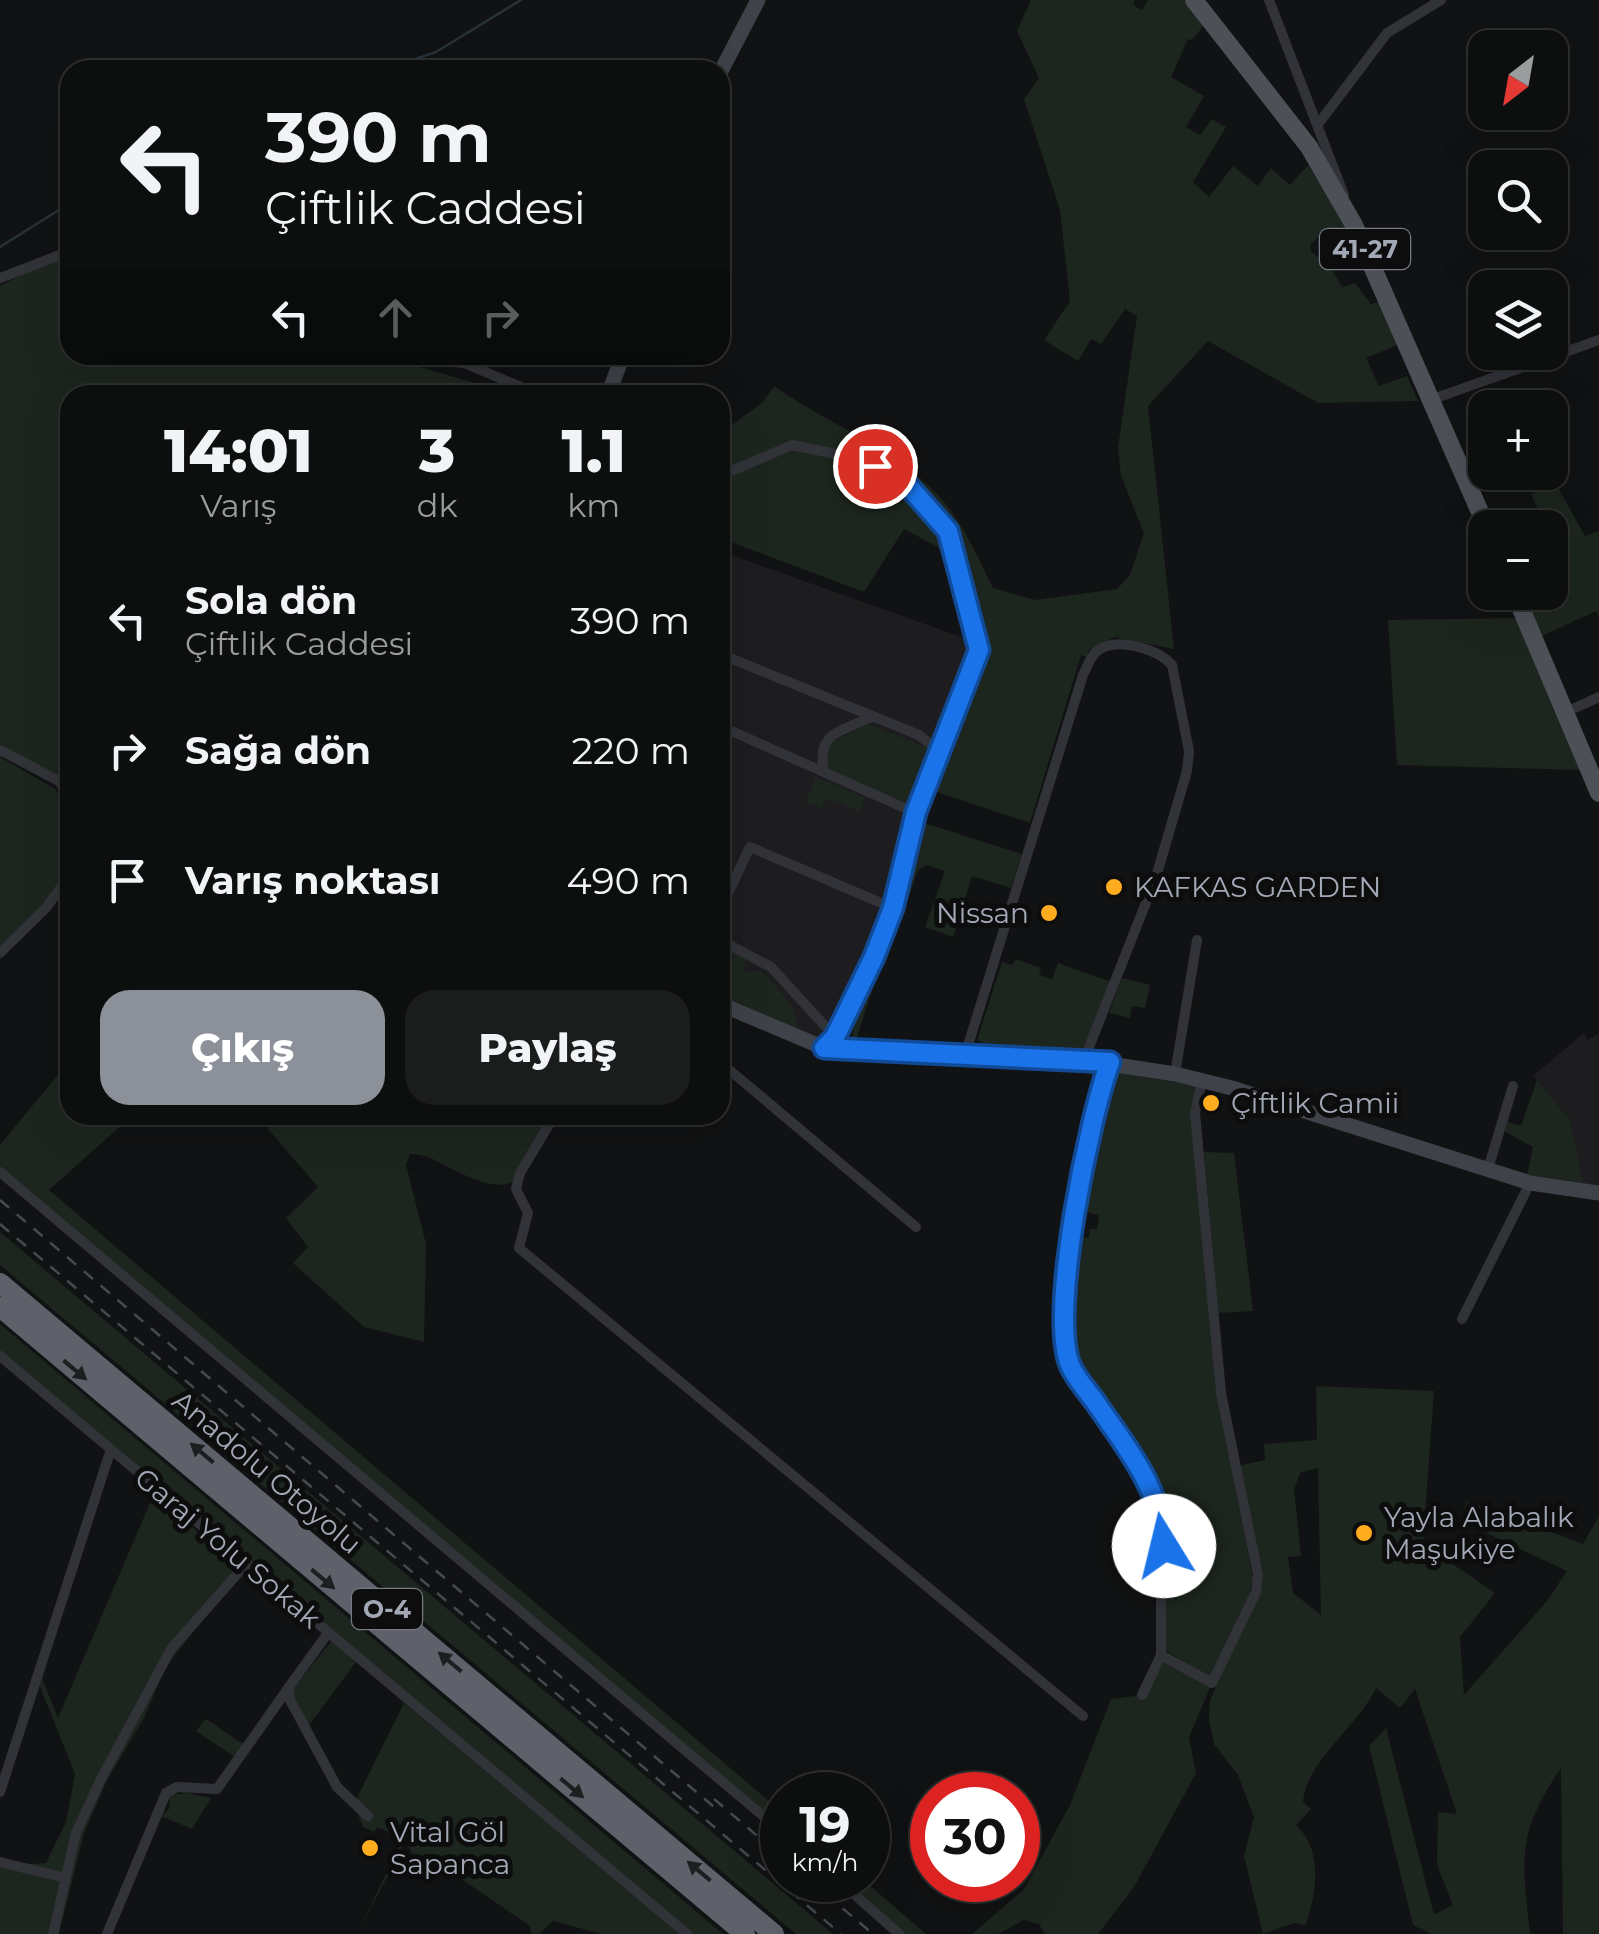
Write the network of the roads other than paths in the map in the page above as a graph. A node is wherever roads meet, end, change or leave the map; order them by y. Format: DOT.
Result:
graph roads {
  1 [pos="758,0"];
  2 [pos="1194,0"];
  3 [pos="1269,0"];
  4 [pos="1441,0"];
  5 [pos="727,60"];
  6 [pos="1319,124"];
  7 [pos="1354,226"];
  8 [pos="60,255"];
  9 [pos="0,278"];
  10 [pos="1599,340"];
  11 [pos="469,365"];
  12 [pos="516,385"];
  13 [pos="1432,399"];
  14 [pos="730,472"];
  15 [pos="1479,510"];
  16 [pos="1522,610"];
  17 [pos="730,658"];
  18 [pos="1599,697"];
  19 [pos="1566,712"];
  20 [pos="871,717"];
  21 [pos="730,730"];
  22 [pos="0,750"];
  23 [pos="938,750"];
  24 [pos="824,771"];
  25 [pos="60,783"];
  26 [pos="1599,792"];
  27 [pos="916,812"];
  28 [pos="60,889"];
  29 [pos="730,889"];
  30 [pos="893,908"];
  31 [pos="1197,940"];
  32 [pos="730,945"];
  33 [pos="0,953"];
  34 [pos="730,1007"];
  35 [pos="829,1042"];
  36 [pos="965,1056"];
  37 [pos="1084,1060"];
  38 [pos="1110,1062"];
  39 [pos="730,1070"];
  40 [pos="1175,1074"];
  41 [pos="1202,1080"];
  42 [pos="1513,1086"];
  43 [pos="549,1125"];
  44 [pos="1488,1170"];
  45 [pos="0,1172"];
  46 [pos="1530,1184"];
  47 [pos="1599,1193"];
  48 [pos="916,1227"];
  49 [pos="0,1282"];
  50 [pos="0,1308"];
  51 [pos="1462,1319"];
  52 [pos="0,1356"];
  53 [pos="111,1449"];
  54 [pos="246,1564"];
  55 [pos="328,1633"];
  56 [pos="1161,1655"];
  57 [pos="289,1687"];
  58 [pos="1142,1695"];
  59 [pos="1083,1716"];
  60 [pos="0,1792"];
  61 [pos="760,1813"];
  62 [pos="368,1816"];
  63 [pos="0,1862"];
  64 [pos="66,1878"];
  65 [pos="863,1902"];
  66 [pos="52,1934"];
  67 [pos="107,1934"];
  68 [pos="686,1934"];
  69 [pos="745,1934"];
  70 [pos="774,1934"];
  71 [pos="899,1934"];
  1 -- 5 [label="street"];
  2 -- 7 [label="main road, 41-27"];
  3 -- 6 [label="street"];
  4 -- 6 [label="street"];
  6 -- 7 [label="street"];
  7 -- 13 [label="main road, 41-27"];
  8 -- 9 [label="street"];
  10 -- 13 [label="street"];
  11 -- 12 [label="street"];
  13 -- 15 [label="main road, 41-27"];
  14 -- 23 [label="street"];
  16 -- 19 [label="main road"];
  17 -- 20 [label="street"];
  18 -- 19 [label="street"];
  19 -- 26 [label="main road"];
  20 -- 23 [label="street"];
  20 -- 24 [label="street"];
  21 -- 24 [label="street"];
  22 -- 25 [label="street"];
  23 -- 27 [label="street"];
  24 -- 27 [label="street"];
  27 -- 30 [label="street"];
  28 -- 33 [label="street"];
  29 -- 30 [label="street"];
  30 -- 35 [label="street"];
  31 -- 40 [label="street"];
  32 -- 35 [label="street"];
  34 -- 35 [label="street"];
  35 -- 36 [label="street"];
  36 -- 37 [label="street"];
  36 -- 37 [label="street"];
  37 -- 38 [label="street"];
  38 -- 40 [label="street"];
  38 -- 56 [label="street"];
  39 -- 48 [label="street"];
  40 -- 41 [label="street"];
  41 -- 44 [label="street"];
  41 -- 56 [label="street"];
  42 -- 44 [label="street"];
  43 -- 59 [label="street"];
  44 -- 46 [label="street"];
  45 -- 61 [label="street"];
  46 -- 47 [label="street"];
  46 -- 51 [label="street"];
  70 -- 49 [label="highway, Anadolu Otoyolu / O-4, one-way"];
  50 -- 69 [label="highway, Anadolu Otoyolu / O-4, one-way"];
  52 -- 53 [label="street, Garaj Yolu Sokak"];
  53 -- 54 [label="street, Garaj Yolu Sokak"];
  53 -- 60 [label="street"];
  54 -- 55 [label="street, Garaj Yolu Sokak"];
  54 -- 64 [label="street"];
  55 -- 57 [label="street"];
  55 -- 68 [label="street, Garaj Yolu Sokak"];
  56 -- 58 [label="street"];
  57 -- 62 [label="street"];
  57 -- 67 [label="street"];
  63 -- 64 [label="street"];
  64 -- 66 [label="street"];
  65 -- 71 [label="street"];
}
